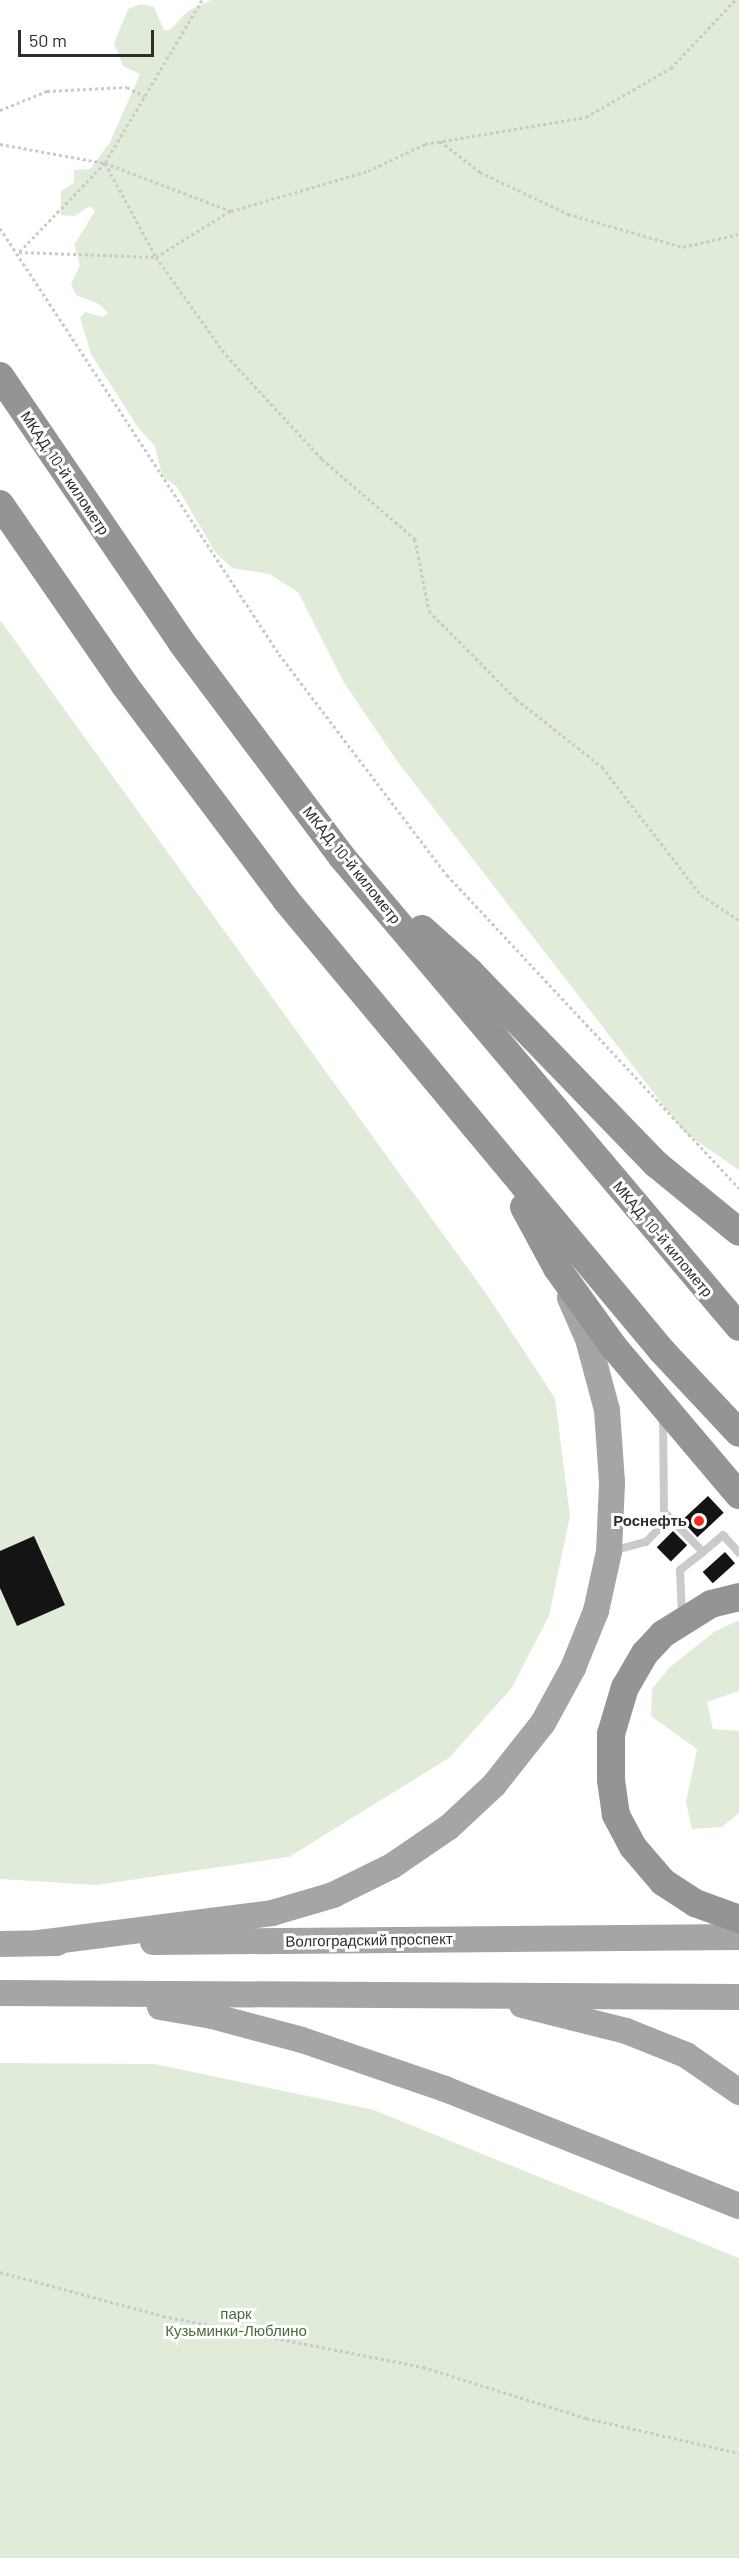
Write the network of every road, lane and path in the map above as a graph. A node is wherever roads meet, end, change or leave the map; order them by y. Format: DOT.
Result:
graph roads {
  1 [pos="202,0"];
  2 [pos="735,0"];
  3 [pos="145,97"];
  4 [pos="0,110"];
  5 [pos="440,141"];
  6 [pos="0,144"];
  7 [pos="105,164"];
  8 [pos="231,211"];
  9 [pos="0,228"];
  10 [pos="739,234"];
  11 [pos="19,252"];
  12 [pos="156,257"];
  13 [pos="0,376"];
  14 [pos="0,504"];
  15 [pos="342,856"];
  16 [pos="739,920"];
  17 [pos="470,1125"];
  18 [pos="739,1188"];
  19 [pos="739,1232"];
  20 [pos="557,1268"];
  21 [pos="739,1327"];
  22 [pos="662,1407"];
  23 [pos="739,1433"];
  24 [pos="739,1495"];
  25 [pos="669,1518"];
  26 [pos="609,1552"];
  27 [pos="703,1552"];
  28 [pos="739,1553"];
  29 [pos="739,1597"];
  30 [pos="682,1621"];
  31 [pos="739,1919"];
  32 [pos="739,1936"];
  33 [pos="39,1943"];
  34 [pos="0,1944"];
  35 [pos="0,1993"];
  36 [pos="83,1994"];
  37 [pos="495,1996"];
  38 [pos="739,1997"];
  39 [pos="739,2092"];
  40 [pos="739,2206"];
  41 [pos="0,2272"];
  42 [pos="739,2453"];
  1 -- 3 [label="path"];
  2 -- 5 [label="path"];
  3 -- 4 [label="path"];
  3 -- 7 [label="path"];
  5 -- 8 [label="path"];
  5 -- 10 [label="path"];
  6 -- 7 [label="path"];
  7 -- 8 [label="path"];
  7 -- 11 [label="path"];
  7 -- 12 [label="path"];
  8 -- 12 [label="path"];
  9 -- 11 [label="path"];
  11 -- 12 [label="path"];
  11 -- 18 [label="path"];
  12 -- 16 [label="path"];
  13 -- 15 [label="highway, МКАД, 10-й километр"];
  14 -- 17 [label="highway"];
  15 -- 19 [label="highway"];
  15 -- 21 [label="highway, МКАД, 10-й километр"];
  17 -- 20 [label="highway"];
  17 -- 23 [label="highway"];
  20 -- 22 [label="highway"];
  20 -- 26 [label="main road"];
  22 -- 24 [label="highway"];
  22 -- 25 [label="lane"];
  25 -- 26 [label="lane"];
  25 -- 27 [label="lane"];
  26 -- 33 [label="main road"];
  27 -- 28 [label="lane"];
  27 -- 30 [label="lane"];
  29 -- 30 [label="highway"];
  30 -- 31 [label="highway"];
  32 -- 33 [label="main road, Волгоградский проспект"];
  33 -- 34 [label="main road, Волгоградский проспект"];
  35 -- 36 [label="main road"];
  36 -- 37 [label="main road"];
  36 -- 40 [label="main road"];
  37 -- 38 [label="main road"];
  37 -- 39 [label="main road"];
  41 -- 42 [label="path"];
}
